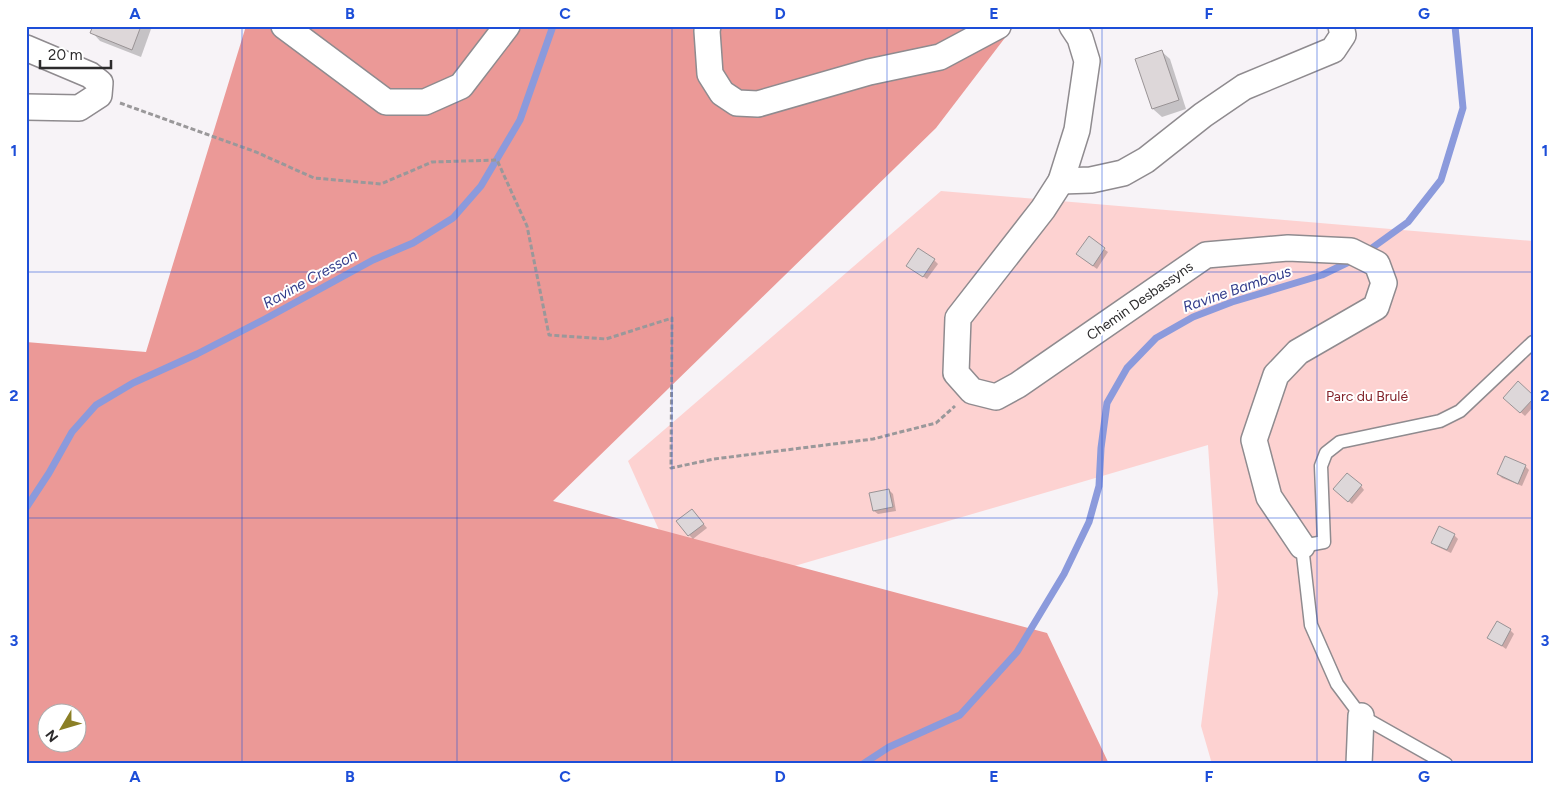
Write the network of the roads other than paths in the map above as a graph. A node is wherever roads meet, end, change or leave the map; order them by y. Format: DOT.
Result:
graph roads {
  1 [pos="284,26"];
  2 [pos="507,26"];
  3 [pos="708,26"];
  4 [pos="998,26"];
  5 [pos="1072,26"];
  6 [pos="1340,26"];
  7 [pos="26,48"];
  8 [pos="26,107"];
  9 [pos="1061,181"];
  10 [pos="1533,342"];
  11 [pos="1302,546"];
  12 [pos="1361,716"];
  13 [pos="1360,764"];
  14 [pos="1446,764"];
  1 -- 2 [label="street"];
  3 -- 4 [label="street"];
  5 -- 9 [label="street"];
  6 -- 9 [label="street"];
  7 -- 8 [label="street"];
  9 -- 11 [label="street, Chemin Desbassyns"];
  10 -- 11 [label="lane"];
  11 -- 12 [label="lane"];
  12 -- 13 [label="street"];
  12 -- 14 [label="lane"];
}
